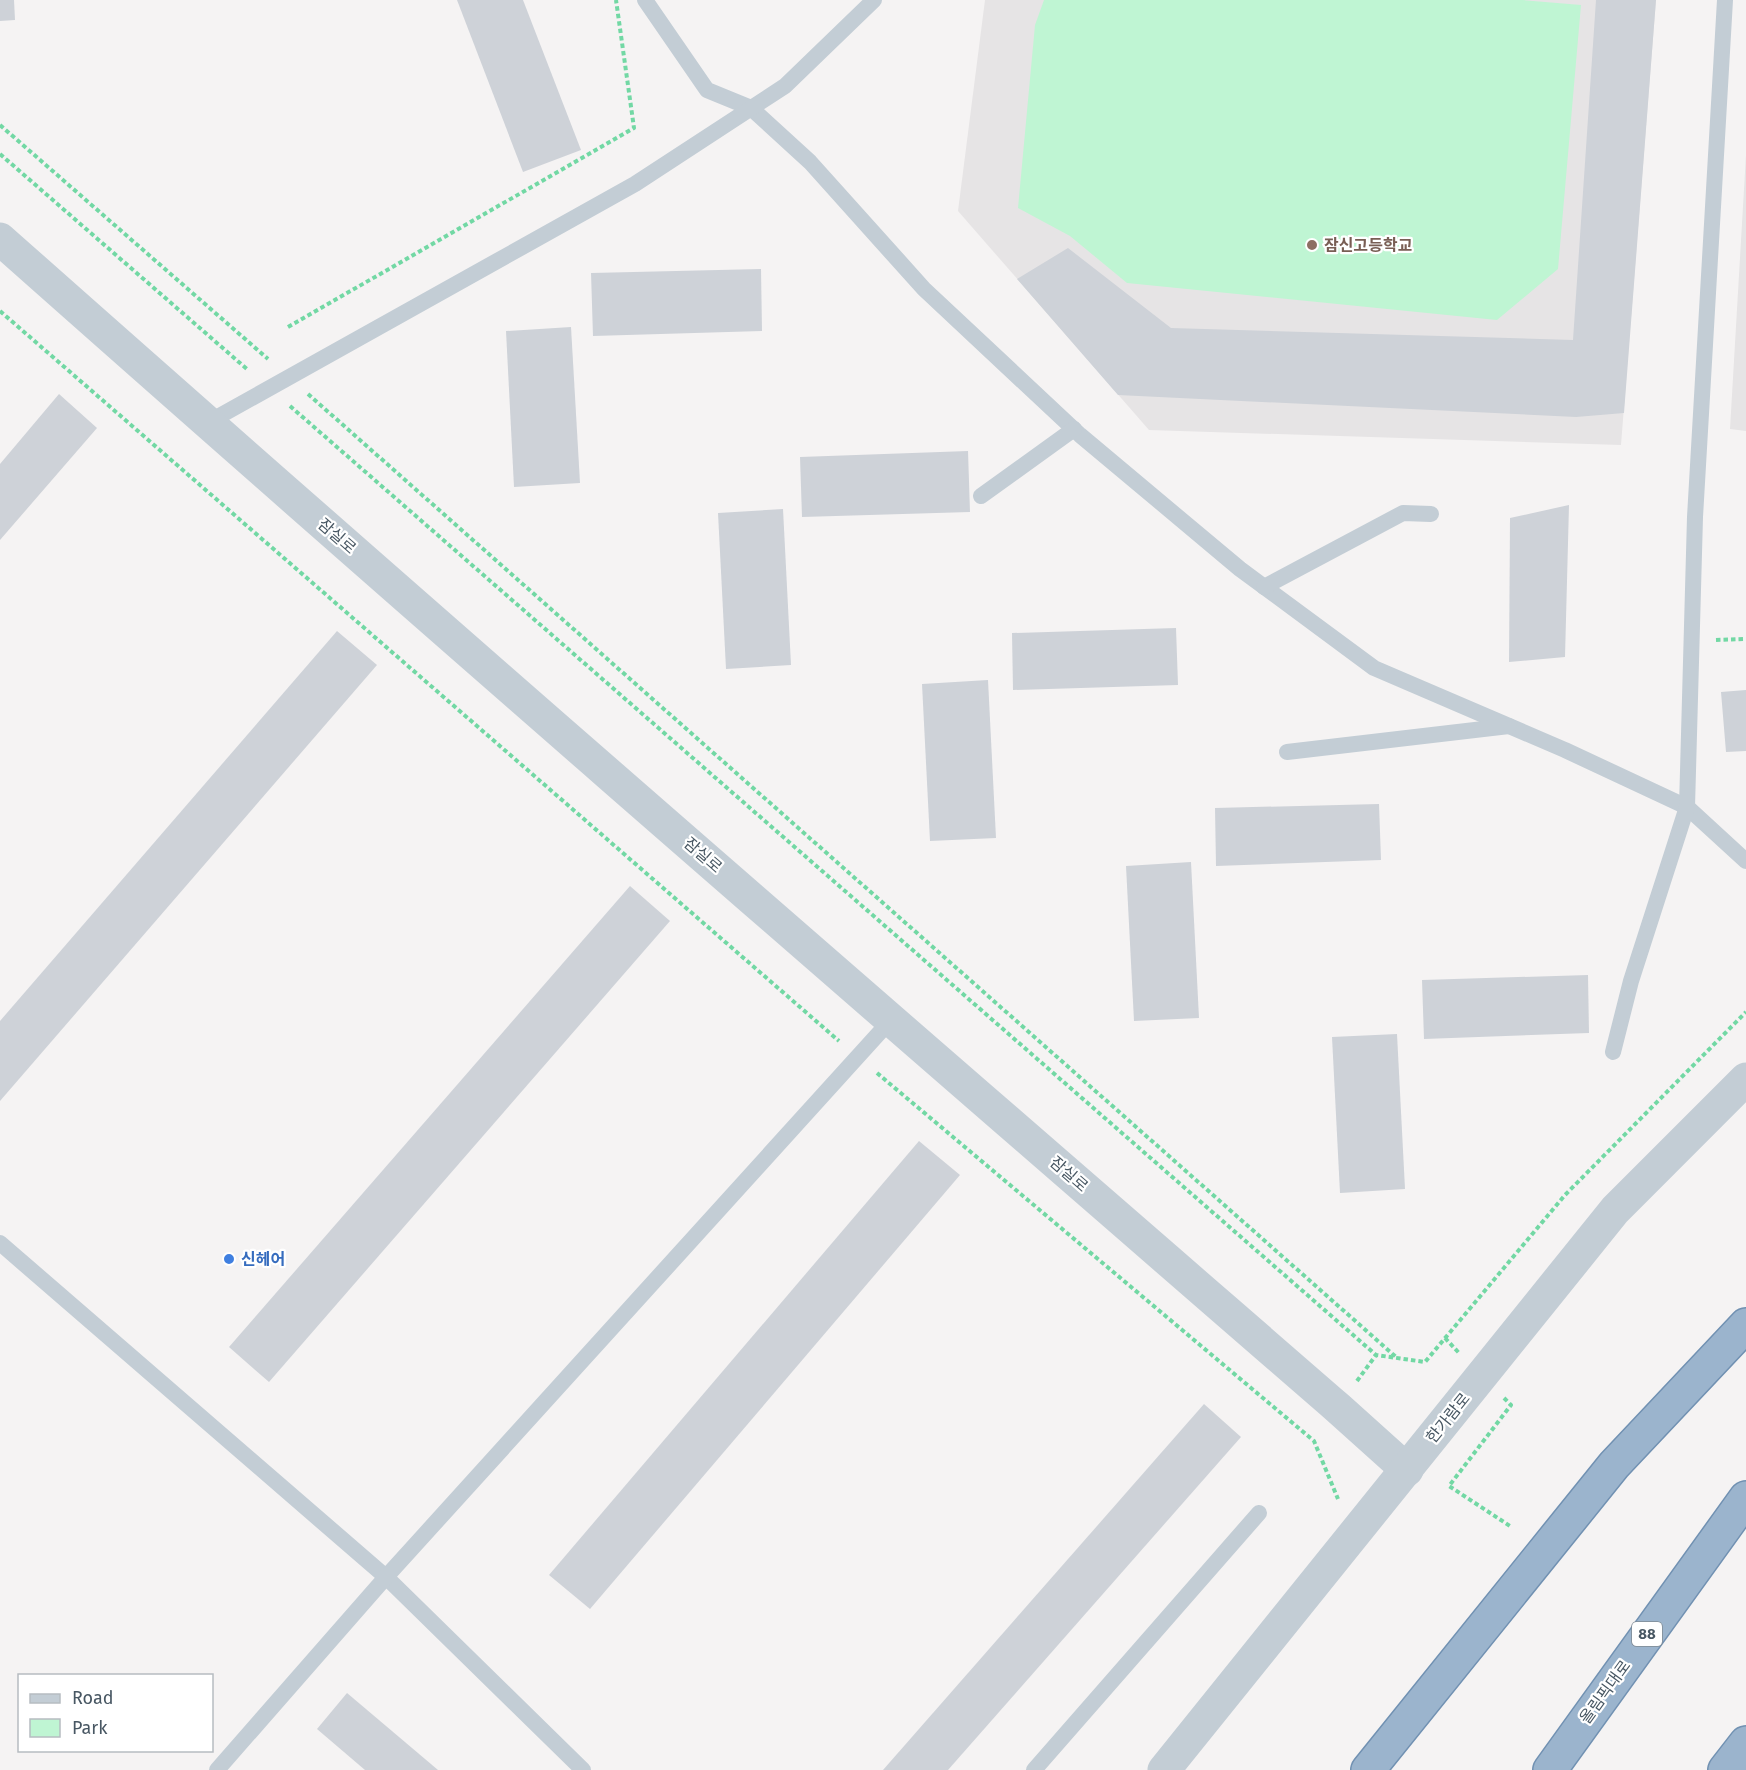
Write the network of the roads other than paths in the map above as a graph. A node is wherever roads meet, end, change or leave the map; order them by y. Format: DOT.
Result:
graph roads {
  1 [pos="645,0"];
  2 [pos="874,0"];
  3 [pos="1725,0"];
  4 [pos="751,108"];
  5 [pos="0,239"];
  6 [pos="207,423"];
  7 [pos="1074,429"];
  8 [pos="981,496"];
  9 [pos="1431,514"];
  10 [pos="1264,587"];
  11 [pos="1511,726"];
  12 [pos="1287,752"];
  13 [pos="1687,807"];
  14 [pos="1746,861"];
  15 [pos="891,1020"];
  16 [pos="1613,1052"];
  17 [pos="1746,1079"];
  18 [pos="0,1243"];
  19 [pos="1746,1325"];
  20 [pos="1407,1470"];
  21 [pos="1746,1498"];
  22 [pos="1259,1513"];
  23 [pos="386,1577"];
  24 [pos="1746,1743"];
  25 [pos="217,1770"];
  26 [pos="583,1770"];
  27 [pos="1034,1770"];
  28 [pos="1164,1770"];
  29 [pos="1368,1770"];
  30 [pos="1550,1770"];
  31 [pos="1725,1770"];
  1 -- 4 [label="lane"];
  2 -- 4 [label="lane"];
  3 -- 13 [label="lane"];
  4 -- 6 [label="lane"];
  4 -- 7 [label="lane"];
  5 -- 6 [label="street, 잠실로"];
  6 -- 15 [label="street, 잠실로"];
  7 -- 8 [label="lane"];
  7 -- 10 [label="lane"];
  9 -- 10 [label="lane"];
  10 -- 11 [label="lane"];
  11 -- 12 [label="lane"];
  11 -- 13 [label="lane"];
  13 -- 14 [label="lane"];
  13 -- 16 [label="lane"];
  15 -- 20 [label="street, 잠실로"];
  15 -- 23 [label="lane"];
  17 -- 20 [label="street, 한가람로"];
  18 -- 23 [label="lane"];
  19 -- 29 [label="highway"];
  20 -- 28 [label="street, 한가람로"];
  21 -- 30 [label="highway, 올림픽대로 / 88"];
  22 -- 27 [label="lane"];
  23 -- 25 [label="lane"];
  23 -- 26 [label="lane"];
  24 -- 31 [label="highway"];
}
